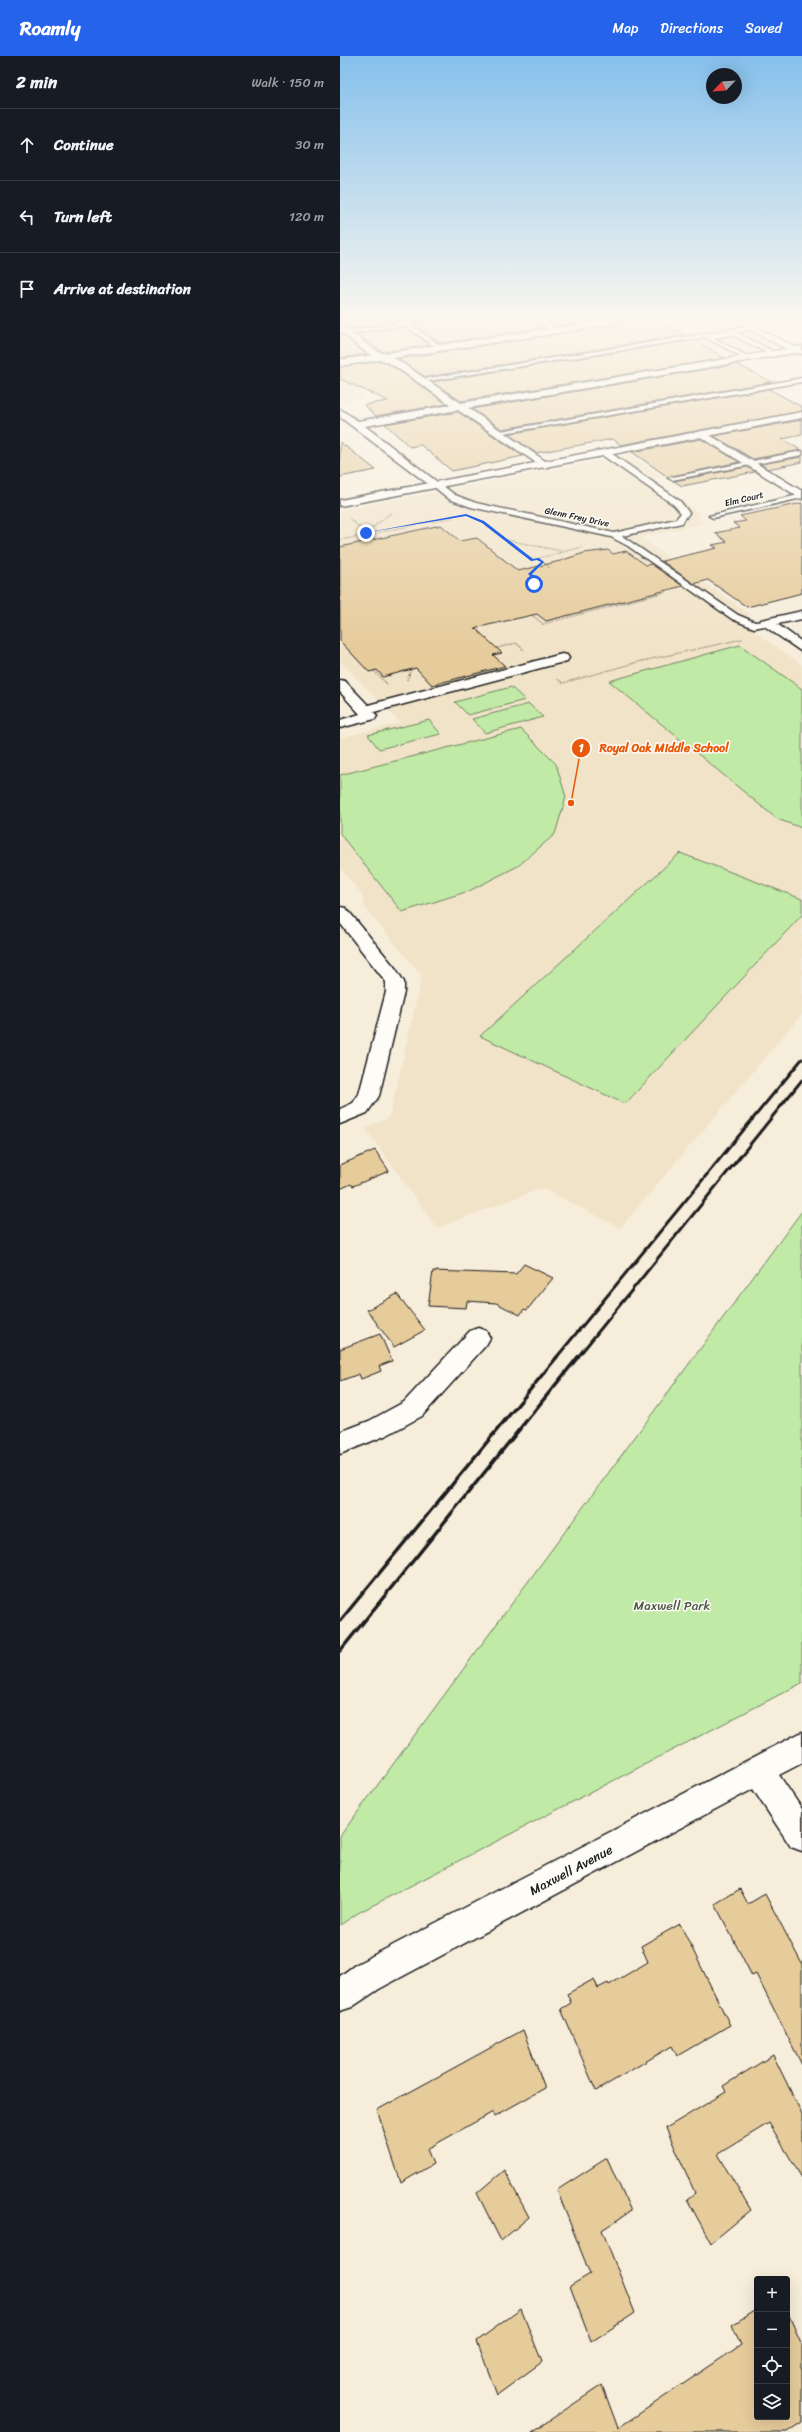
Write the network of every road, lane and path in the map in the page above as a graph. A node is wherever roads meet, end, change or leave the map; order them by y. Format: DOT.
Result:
graph roads {
  1 [pos="366,431"];
  2 [pos="505,431"];
  3 [pos="719,431"];
  4 [pos="498,432"];
  5 [pos="703,434"];
  6 [pos="605,453"];
  7 [pos="802,453"];
  8 [pos="748,463"];
  9 [pos="544,465"];
  10 [pos="672,478"];
  11 [pos="436,484"];
  12 [pos="802,496"];
  13 [pos="340,503"];
  14 [pos="396,508"];
  15 [pos="346,514"];
  16 [pos="459,516"];
  17 [pos="713,516"];
  18 [pos="483,522"];
  19 [pos="367,534"];
  20 [pos="614,535"];
  21 [pos="357,536"];
  22 [pos="341,538"];
  23 [pos="506,539"];
  24 [pos="363,542"];
  25 [pos="586,547"];
  26 [pos="561,551"];
  27 [pos="538,559"];
  28 [pos="543,562"];
  29 [pos="550,568"];
  30 [pos="534,584"];
  31 [pos="668,591"];
  32 [pos="532,615"];
  33 [pos="802,615"];
  34 [pos="766,623"];
  35 [pos="748,638"];
  36 [pos="497,648"];
  37 [pos="802,648"];
  38 [pos="562,658"];
  39 [pos="540,664"];
  40 [pos="374,671"];
  41 [pos="340,684"];
  42 [pos="389,686"];
  43 [pos="367,713"];
  44 [pos="340,724"];
  45 [pos="340,912"];
  46 [pos="340,1117"];
  47 [pos="478,1338"];
  48 [pos="340,1444"];
  49 [pos="802,1747"];
  50 [pos="759,1772"];
  51 [pos="802,1836"];
  52 [pos="340,1995"];
  1 -- 11 [label="street"];
  2 -- 4 [label="lane"];
  3 -- 5 [label="street"];
  4 -- 9 [label="street"];
  5 -- 6 [label="street"];
  5 -- 8 [label="street"];
  6 -- 9 [label="street"];
  6 -- 20 [label="lane"];
  7 -- 8 [label="lane"];
  8 -- 10 [label="lane"];
  8 -- 12 [label="street"];
  9 -- 11 [label="street"];
  11 -- 13 [label="street"];
  11 -- 20 [label="lane, Glenn Frey Drive"];
  12 -- 17 [label="lane, Elm Court"];
  14 -- 19 [label="path"];
  15 -- 19 [label="path"];
  16 -- 19 [label="path"];
  18 -- 23 [label="path"];
  19 -- 21 [label="path"];
  20 -- 34 [label="lane, Glenn Frey Drive"];
  21 -- 22 [label="path"];
  21 -- 24 [label="path"];
  23 -- 26 [label="path"];
  23 -- 27 [label="path"];
  25 -- 26 [label="path"];
  26 -- 27 [label="path"];
  27 -- 28 [label="path"];
  28 -- 29 [label="path"];
  28 -- 30 [label="path"];
  31 -- 32 [label="path"];
  33 -- 34 [label="street"];
  34 -- 37 [label="street"];
  35 -- 39 [label="path"];
  36 -- 39 [label="path"];
  38 -- 39 [label="street"];
  39 -- 43 [label="street"];
  40 -- 42 [label="path"];
  41 -- 43 [label="street"];
  43 -- 44 [label="street"];
  45 -- 46 [label="street"];
  47 -- 48 [label="street"];
  49 -- 50 [label="street, Maxwell Avenue"];
  50 -- 51 [label="street"];
  50 -- 52 [label="street, Maxwell Avenue"];
}
